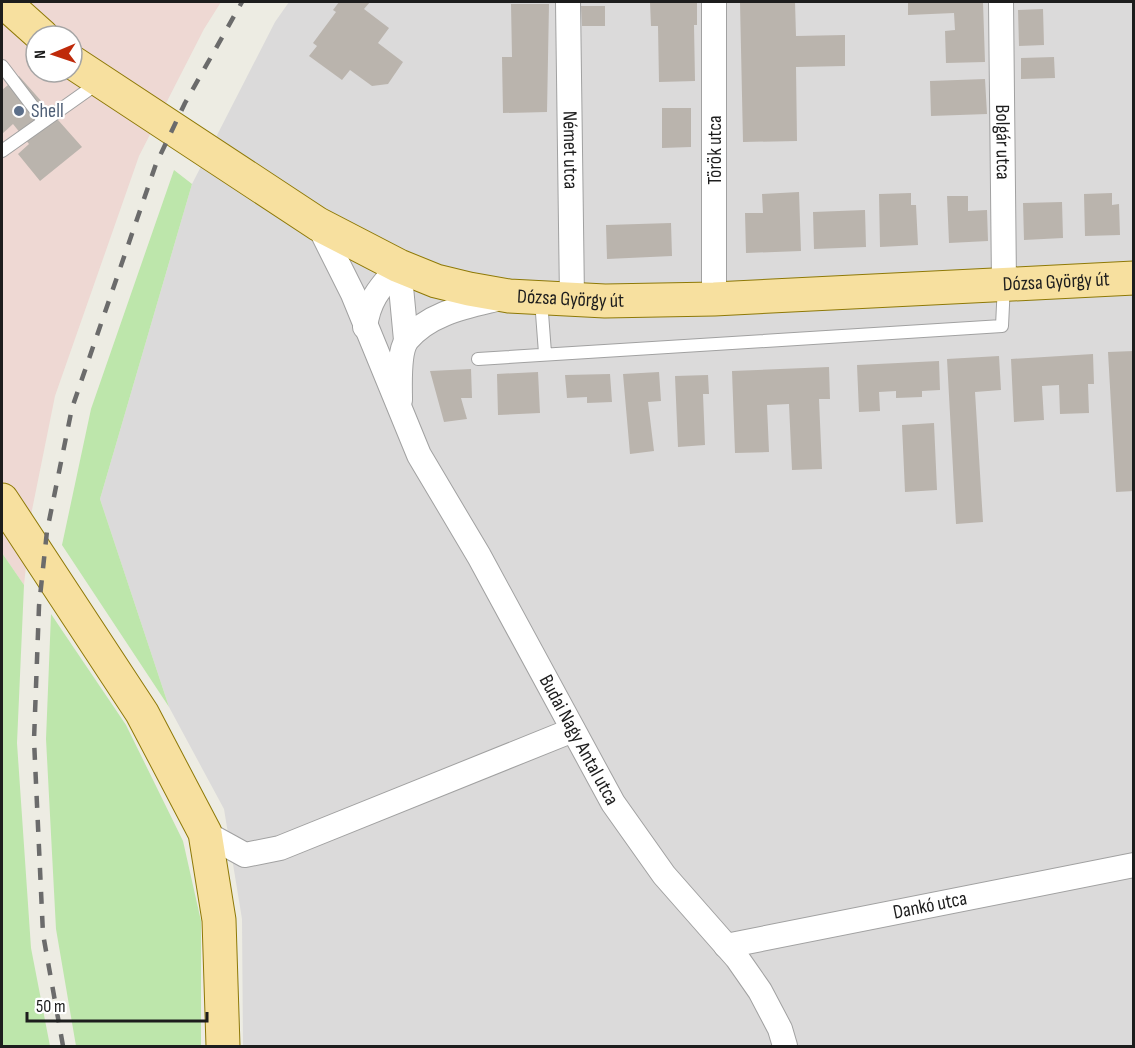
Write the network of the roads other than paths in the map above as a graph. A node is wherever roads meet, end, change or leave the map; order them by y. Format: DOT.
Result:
graph roads {
  1 [pos="4,2"];
  2 [pos="568,2"];
  3 [pos="714,2"];
  4 [pos="1001,2"];
  5 [pos="2,21"];
  6 [pos="29,24"];
  7 [pos="24,33"];
  8 [pos="2,66"];
  9 [pos="84,71"];
  10 [pos="99,82"];
  11 [pos="43,120"];
  12 [pos="2,151"];
  13 [pos="318,224"];
  14 [pos="399,266"];
  15 [pos="1134,278"];
  16 [pos="1004,283"];
  17 [pos="541,298"];
  18 [pos="714,299"];
  19 [pos="365,327"];
  20 [pos="406,340"];
  21 [pos="545,353"];
  22 [pos="478,359"];
  23 [pos="400,415"];
  24 [pos="2,500"];
  25 [pos="573,730"];
  26 [pos="205,833"];
  27 [pos="1134,865"];
  28 [pos="726,946"];
  29 [pos="223,1047"];
  30 [pos="785,1047"];
  1 -- 6 [label="main road"];
  2 -- 17 [label="street, Német utca"];
  3 -- 18 [label="street, Török utca"];
  4 -- 16 [label="street, Bolgár utca"];
  5 -- 7 [label="main road"];
  8 -- 11 [label="lane"];
  9 -- 10 [label="main road, Dózsa György út"];
  10 -- 11 [label="lane"];
  10 -- 13 [label="main road, Dózsa György út"];
  11 -- 12 [label="lane"];
  13 -- 14 [label="main road, Dózsa György út"];
  13 -- 19 [label="street, Budai Nagy Antal utca"];
  14 -- 17 [label="main road, Dózsa György út"];
  14 -- 19 [label="street"];
  14 -- 20 [label="street, Budai Nagy Antal utca"];
  15 -- 16 [label="main road, Dózsa György út"];
  16 -- 18 [label="main road, Dózsa György út"];
  16 -- 21 [label="lane"];
  17 -- 18 [label="main road, Dózsa György út"];
  17 -- 20 [label="street"];
  17 -- 21 [label="lane"];
  19 -- 23 [label="street, Budai Nagy Antal utca"];
  20 -- 23 [label="street, Budai Nagy Antal utca"];
  21 -- 22 [label="lane"];
  23 -- 25 [label="street, Budai Nagy Antal utca"];
  24 -- 26 [label="main road"];
  25 -- 26 [label="street"];
  25 -- 28 [label="street, Budai Nagy Antal utca"];
  26 -- 29 [label="main road"];
  27 -- 28 [label="street, Dankó utca"];
  28 -- 30 [label="street, Budai Nagy Antal utca"];
}
